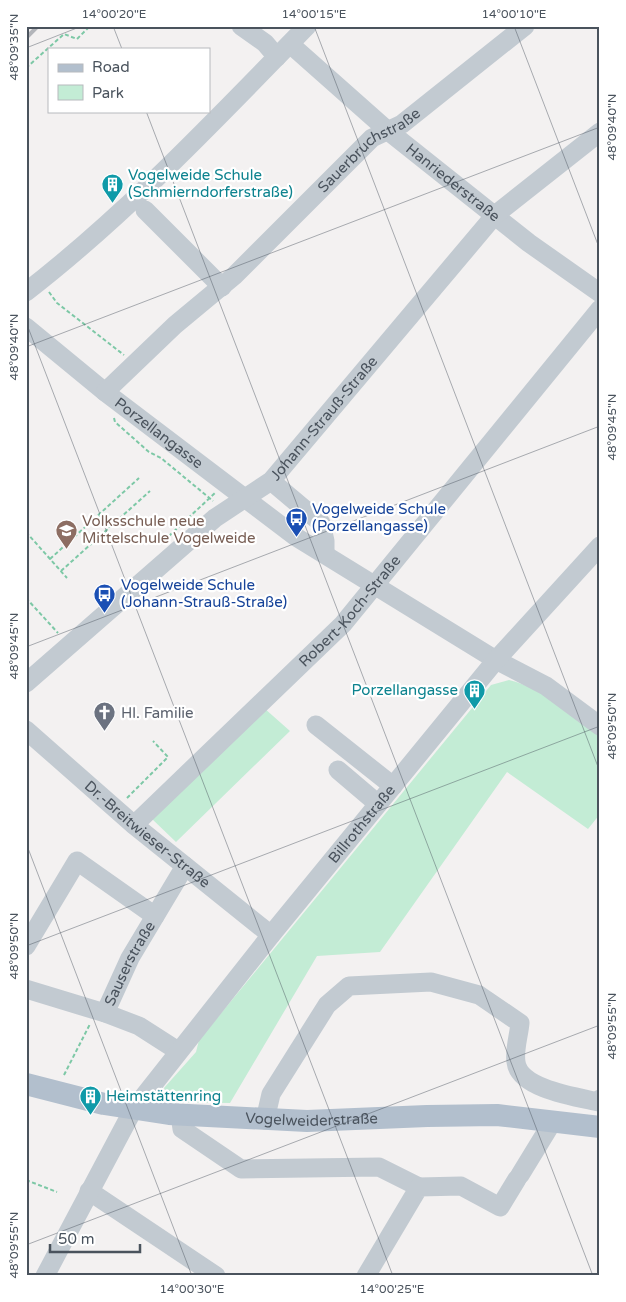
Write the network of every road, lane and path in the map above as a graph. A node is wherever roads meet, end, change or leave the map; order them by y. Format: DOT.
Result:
graph roads {
  1 [pos="90,26"];
  2 [pos="241,26"];
  3 [pos="307,26"];
  4 [pos="525,26"];
  5 [pos="274,42"];
  6 [pos="48,48"];
  7 [pos="48,48"];
  8 [pos="26,68"];
  9 [pos="387,130"];
  10 [pos="600,132"];
  11 [pos="145,210"];
  12 [pos="495,215"];
  13 [pos="33,287"];
  14 [pos="222,287"];
  15 [pos="600,293"];
  16 [pos="600,309"];
  17 [pos="26,328"];
  18 [pos="136,363"];
  19 [pos="105,392"];
  20 [pos="139,478"];
  21 [pos="271,481"];
  22 [pos="150,491"];
  23 [pos="245,499"];
  24 [pos="98,515"];
  25 [pos="109,527"];
  26 [pos="26,532"];
  27 [pos="600,546"];
  28 [pos="325,554"];
  29 [pos="50,559"];
  30 [pos="61,571"];
  31 [pos="67,578"];
  32 [pos="373,586"];
  33 [pos="26,598"];
  34 [pos="69,644"];
  35 [pos="496,660"];
  36 [pos="26,683"];
  37 [pos="316,725"];
  38 [pos="600,726"];
  39 [pos="26,730"];
  40 [pos="153,741"];
  41 [pos="338,770"];
  42 [pos="393,786"];
  43 [pos="378,804"];
  44 [pos="116,809"];
  45 [pos="134,825"];
  46 [pos="185,866"];
  47 [pos="155,916"];
  48 [pos="271,934"];
  49 [pos="26,946"];
  50 [pos="26,989"];
  51 [pos="101,1012"];
  52 [pos="178,1051"];
  53 [pos="26,1084"];
  54 [pos="55,1091"];
  55 [pos="600,1099"];
  56 [pos="133,1110"];
  57 [pos="180,1115"];
  58 [pos="265,1120"];
  59 [pos="553,1121"];
  60 [pos="600,1127"];
  61 [pos="26,1180"];
  62 [pos="419,1187"];
  63 [pos="57,1192"];
  64 [pos="89,1192"];
  65 [pos="45,1276"];
  66 [pos="216,1276"];
  67 [pos="366,1276"];
  1 -- 6 [label="path"];
  2 -- 5 [label="street, Hanriederstraße"];
  3 -- 5 [label="street"];
  4 -- 9 [label="street, Sauerbruchstraße"];
  5 -- 9 [label="street, Hanriederstraße"];
  5 -- 13 [label="street"];
  7 -- 8 [label="path"];
  9 -- 12 [label="street, Hanriederstraße"];
  9 -- 14 [label="street, Sauerbruchstraße"];
  10 -- 12 [label="street, Johann-Strauß-Straße"];
  11 -- 14 [label="street"];
  12 -- 15 [label="street, Hanriederstraße"];
  12 -- 21 [label="street, Johann-Strauß-Straße"];
  13 -- 18 [label="path"];
  14 -- 18 [label="street, Sauerbruchstraße"];
  16 -- 32 [label="street, Robert-Koch-Straße"];
  17 -- 19 [label="street, Porzellangasse"];
  18 -- 19 [label="street, Sauerbruchstraße"];
  19 -- 23 [label="street, Porzellangasse"];
  20 -- 24 [label="path"];
  21 -- 23 [label="street, Johann-Strauß-Straße"];
  21 -- 28 [label="street"];
  22 -- 25 [label="path"];
  23 -- 28 [label="street, Porzellangasse"];
  23 -- 34 [label="street, Johann-Strauß-Straße"];
  24 -- 25 [label="path"];
  24 -- 29 [label="path"];
  25 -- 30 [label="path"];
  26 -- 29 [label="path"];
  27 -- 35 [label="street, Billrothstraße"];
  28 -- 32 [label="street, Porzellangasse"];
  29 -- 30 [label="path"];
  30 -- 31 [label="path"];
  32 -- 35 [label="street, Porzellangasse"];
  32 -- 45 [label="street, Robert-Koch-Straße"];
  33 -- 34 [label="path"];
  34 -- 36 [label="street, Johann-Strauß-Straße"];
  35 -- 38 [label="street, Porzellangasse"];
  35 -- 42 [label="street, Billrothstraße"];
  37 -- 42 [label="street"];
  39 -- 44 [label="street, Dr.-Breitwieser-Straße"];
  40 -- 44 [label="path"];
  41 -- 43 [label="street"];
  42 -- 43 [label="street, Billrothstraße"];
  43 -- 48 [label="street, Billrothstraße"];
  44 -- 45 [label="street, Dr.-Breitwieser-Straße"];
  45 -- 46 [label="street, Dr.-Breitwieser-Straße"];
  46 -- 47 [label="street, Sauserstraße"];
  46 -- 48 [label="street, Dr.-Breitwieser-Straße"];
  47 -- 49 [label="street, Sauserstraße"];
  47 -- 51 [label="street, Sauserstraße"];
  48 -- 52 [label="street, Billrothstraße"];
  50 -- 51 [label="street, Sauserstraße"];
  51 -- 52 [label="street, Sauserstraße"];
  51 -- 54 [label="path"];
  52 -- 56 [label="street, Billrothstraße"];
  53 -- 54 [label="main road, Vogelweiderstraße"];
  54 -- 56 [label="main road, Vogelweiderstraße"];
  55 -- 58 [label="street"];
  56 -- 57 [label="main road, Vogelweiderstraße"];
  56 -- 64 [label="street"];
  57 -- 58 [label="main road, Vogelweiderstraße"];
  57 -- 62 [label="street"];
  58 -- 59 [label="main road, Vogelweiderstraße"];
  59 -- 60 [label="main road, Vogelweiderstraße"];
  59 -- 62 [label="street"];
  61 -- 63 [label="path"];
  62 -- 67 [label="street"];
  64 -- 65 [label="street"];
  64 -- 66 [label="street"];
}
